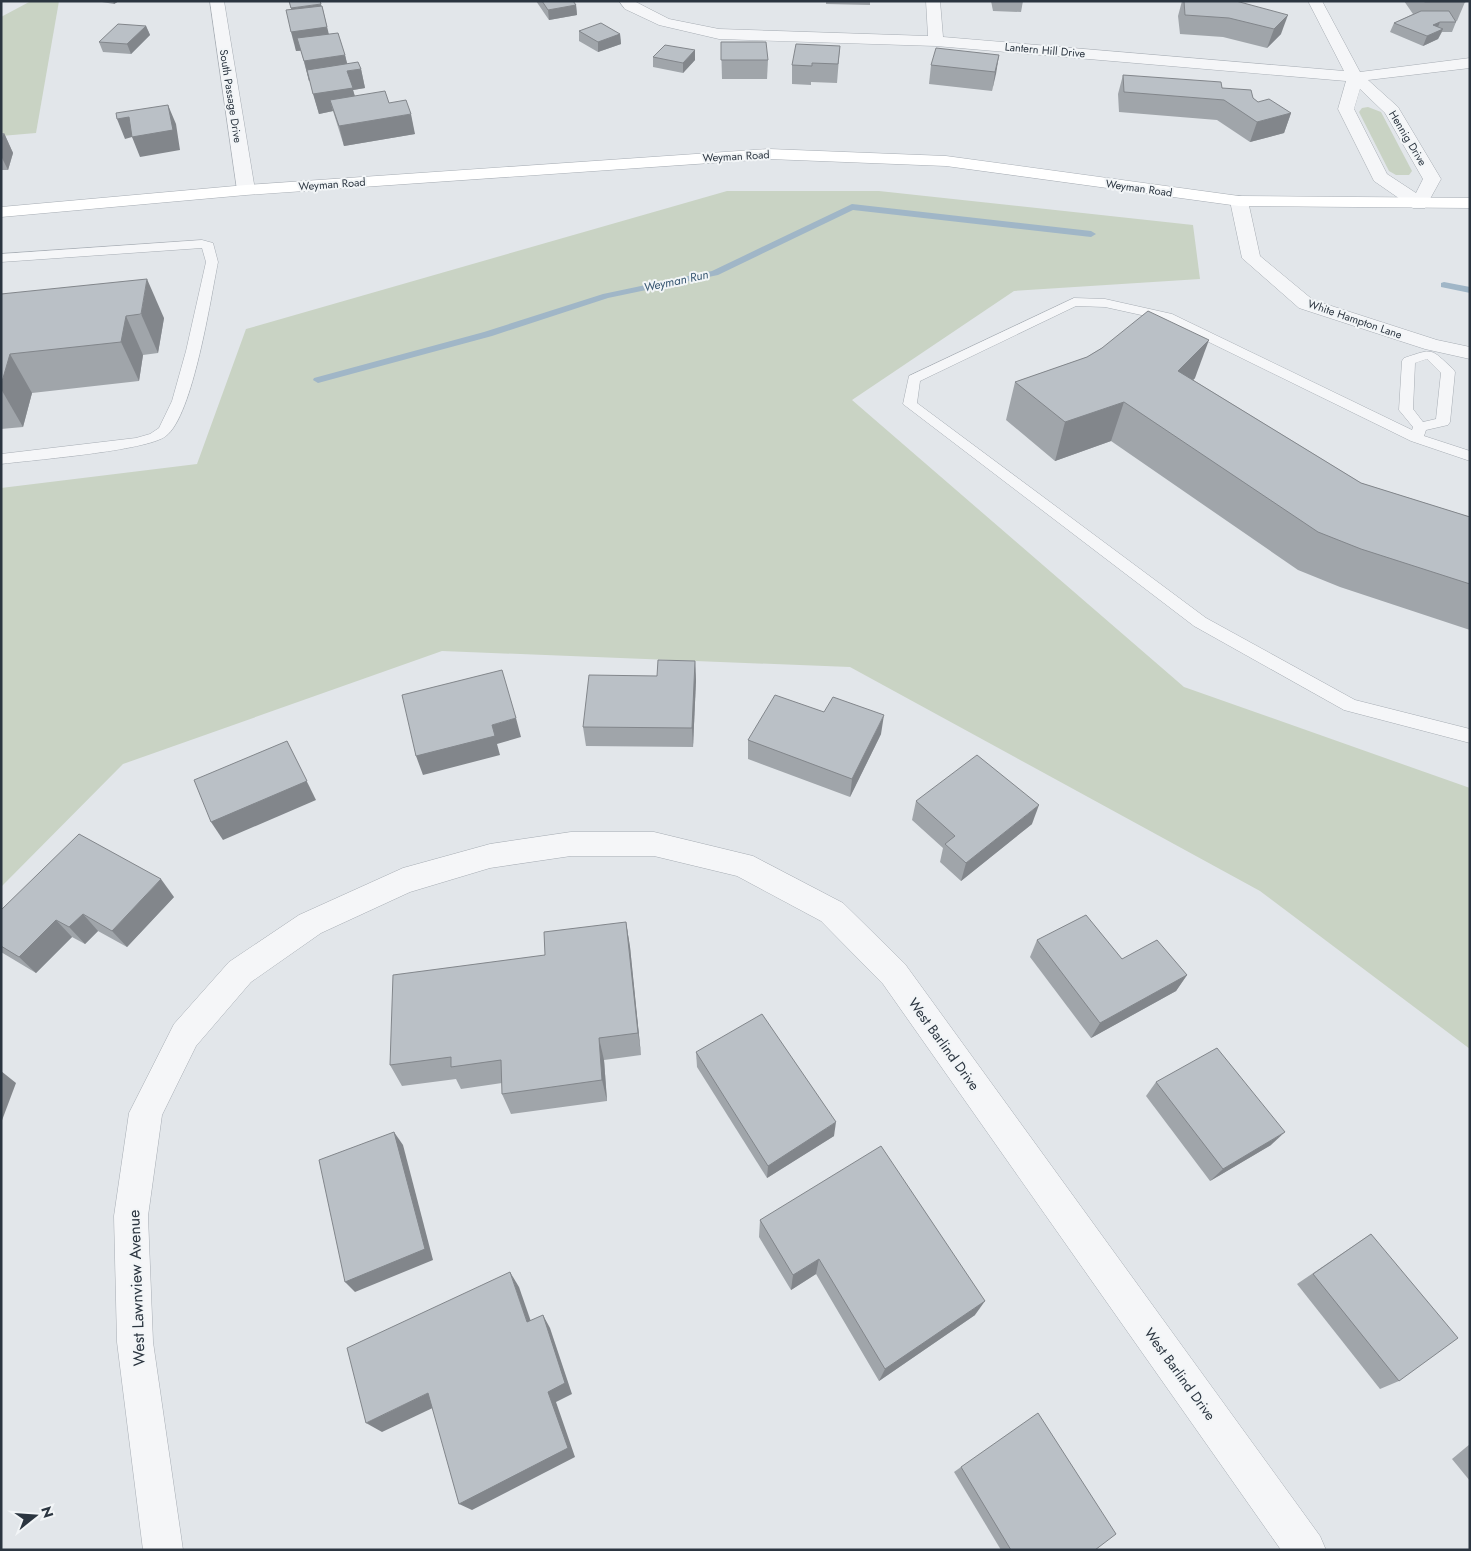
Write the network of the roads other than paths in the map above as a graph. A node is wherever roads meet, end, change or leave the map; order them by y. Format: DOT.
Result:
graph roads {
  1 [pos="217,1"];
  2 [pos="626,1"];
  3 [pos="933,1"];
  4 [pos="1316,1"];
  5 [pos="936,41"];
  6 [pos="1470,63"];
  7 [pos="1355,77"];
  8 [pos="246,190"];
  9 [pos="1238,201"];
  10 [pos="1470,203"];
  11 [pos="1419,204"];
  12 [pos="1,212"];
  13 [pos="1,258"];
  14 [pos="1430,350"];
  15 [pos="1470,353"];
  16 [pos="1418,432"];
  17 [pos="1470,456"];
  18 [pos="1,459"];
  19 [pos="1470,736"];
  20 [pos="402,881"];
  21 [pos="164,1550"];
  22 [pos="1306,1550"];
  1 -- 8 [label="street, South Passage Drive"];
  2 -- 5 [label="street, Lantern Hill Drive"];
  3 -- 5 [label="street"];
  4 -- 7 [label="street, Hennig Drive"];
  5 -- 7 [label="street, Lantern Hill Drive"];
  6 -- 7 [label="street, Lantern Hill Drive"];
  7 -- 11 [label="street"];
  7 -- 11 [label="street, Hennig Drive"];
  8 -- 9 [label="street, Weyman Road"];
  8 -- 12 [label="street, Weyman Road"];
  9 -- 11 [label="street, Weyman Road"];
  9 -- 14 [label="street, White Hampton Lane"];
  10 -- 11 [label="street, Weyman Road"];
  13 -- 18 [label="lane"];
  14 -- 15 [label="street, White Hampton Lane"];
  14 -- 16 [label="lane"];
  14 -- 16 [label="lane"];
  16 -- 17 [label="lane"];
  16 -- 19 [label="lane"];
  20 -- 21 [label="street, West Lawnview Avenue"];
  20 -- 22 [label="street, West Barlind Drive"];
}
